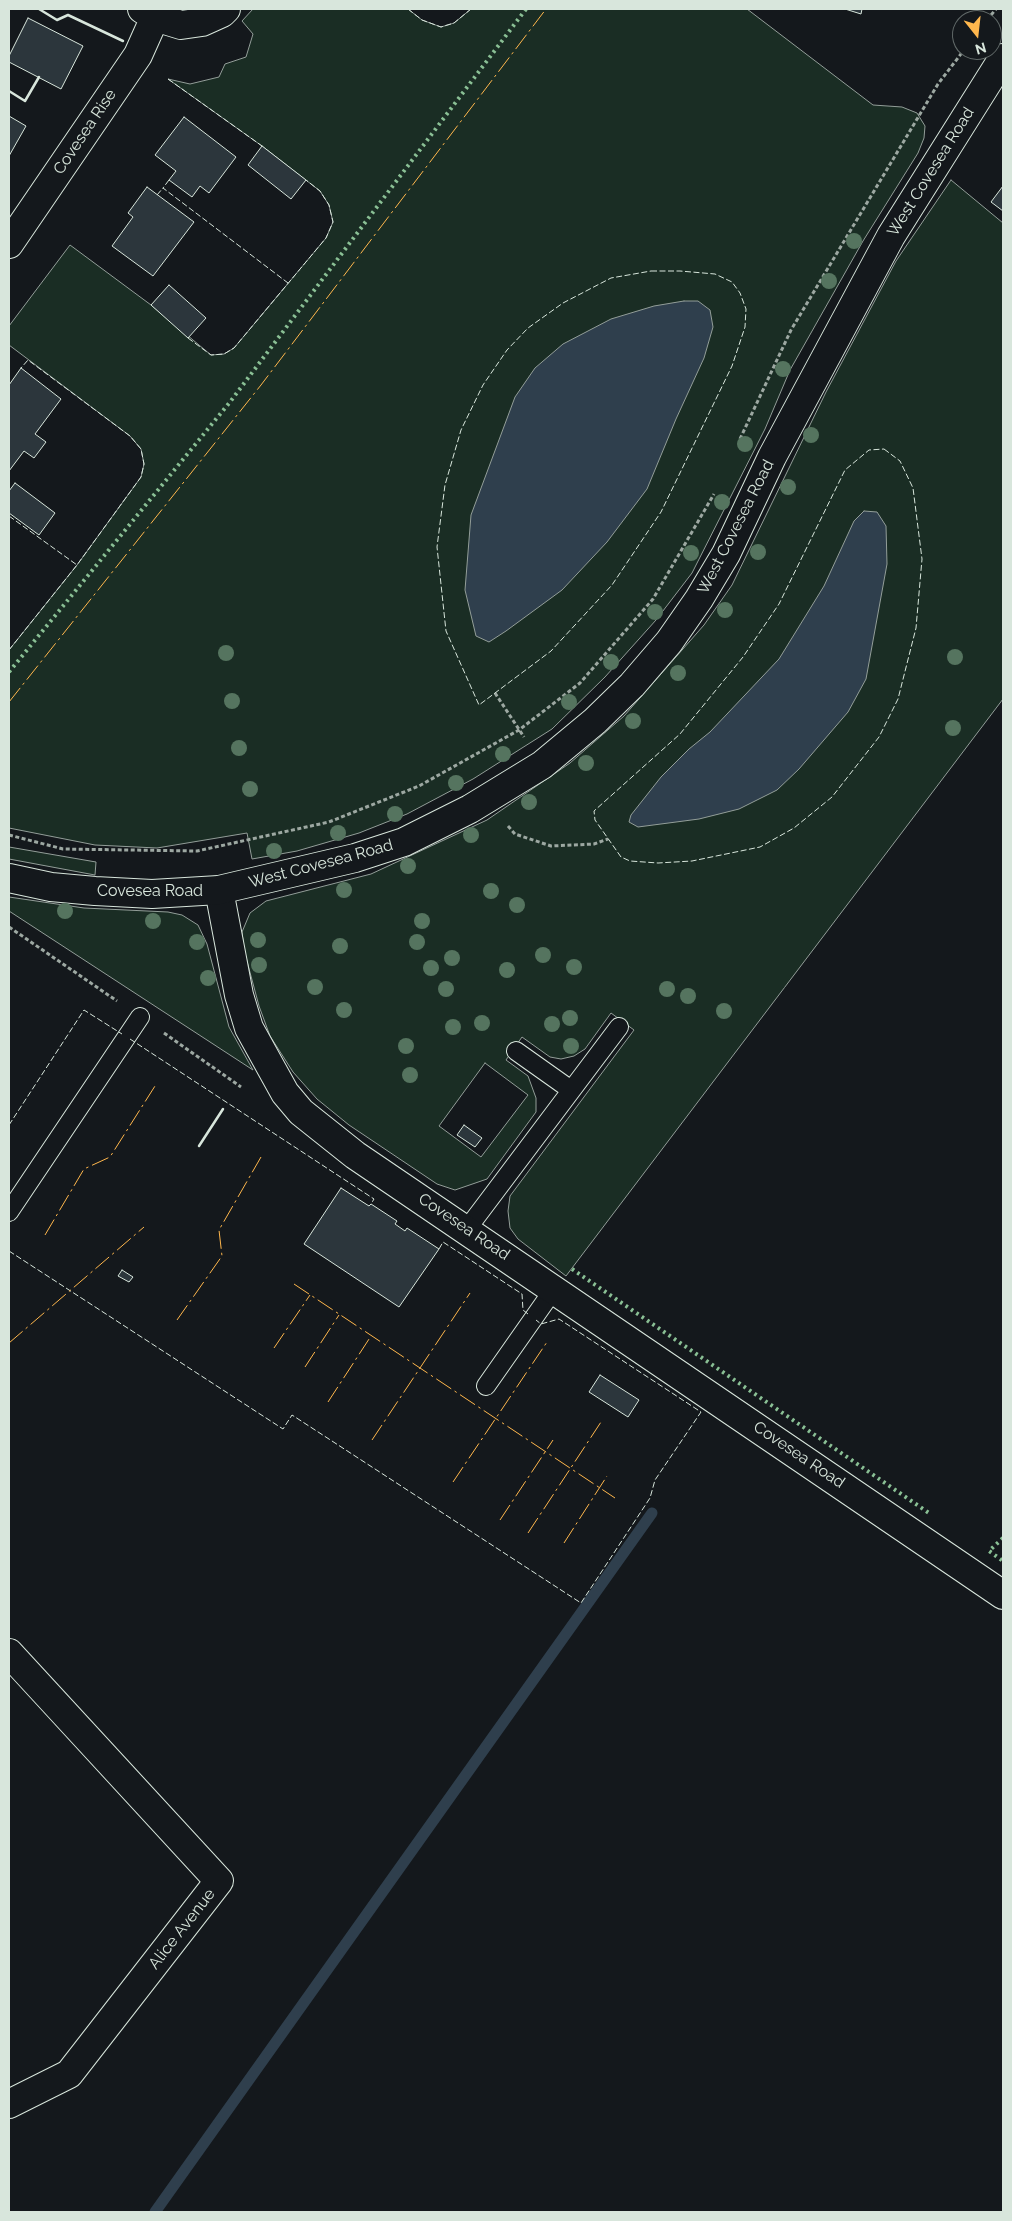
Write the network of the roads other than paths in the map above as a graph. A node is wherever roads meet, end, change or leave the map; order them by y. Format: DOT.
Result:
graph roads {
  1 [pos="226,9"];
  2 [pos="149,13"];
  3 [pos="1003,58"];
  4 [pos="9,244"];
  5 [pos="9,878"];
  6 [pos="219,890"];
  7 [pos="140,1017"];
  8 [pos="619,1027"];
  9 [pos="516,1051"];
  10 [pos="572,1090"];
  11 [pos="9,1212"];
  12 [pos="467,1229"];
  13 [pos="554,1288"];
  14 [pos="486,1386"];
  15 [pos="1003,1594"];
  16 [pos="9,1654"];
  17 [pos="9,2104"];
  1 -- 2 [label="street, Covesea Rise"];
  2 -- 4 [label="street, Covesea Rise"];
  3 -- 6 [label="street, West Covesea Road"];
  5 -- 6 [label="street, Covesea Road"];
  6 -- 12 [label="street, Covesea Road"];
  7 -- 11 [label="lane"];
  8 -- 10 [label="lane"];
  9 -- 10 [label="lane"];
  10 -- 12 [label="lane"];
  12 -- 13 [label="street, Covesea Road"];
  13 -- 14 [label="lane"];
  13 -- 15 [label="street, Covesea Road"];
  16 -- 17 [label="street, Alice Avenue"];
}
